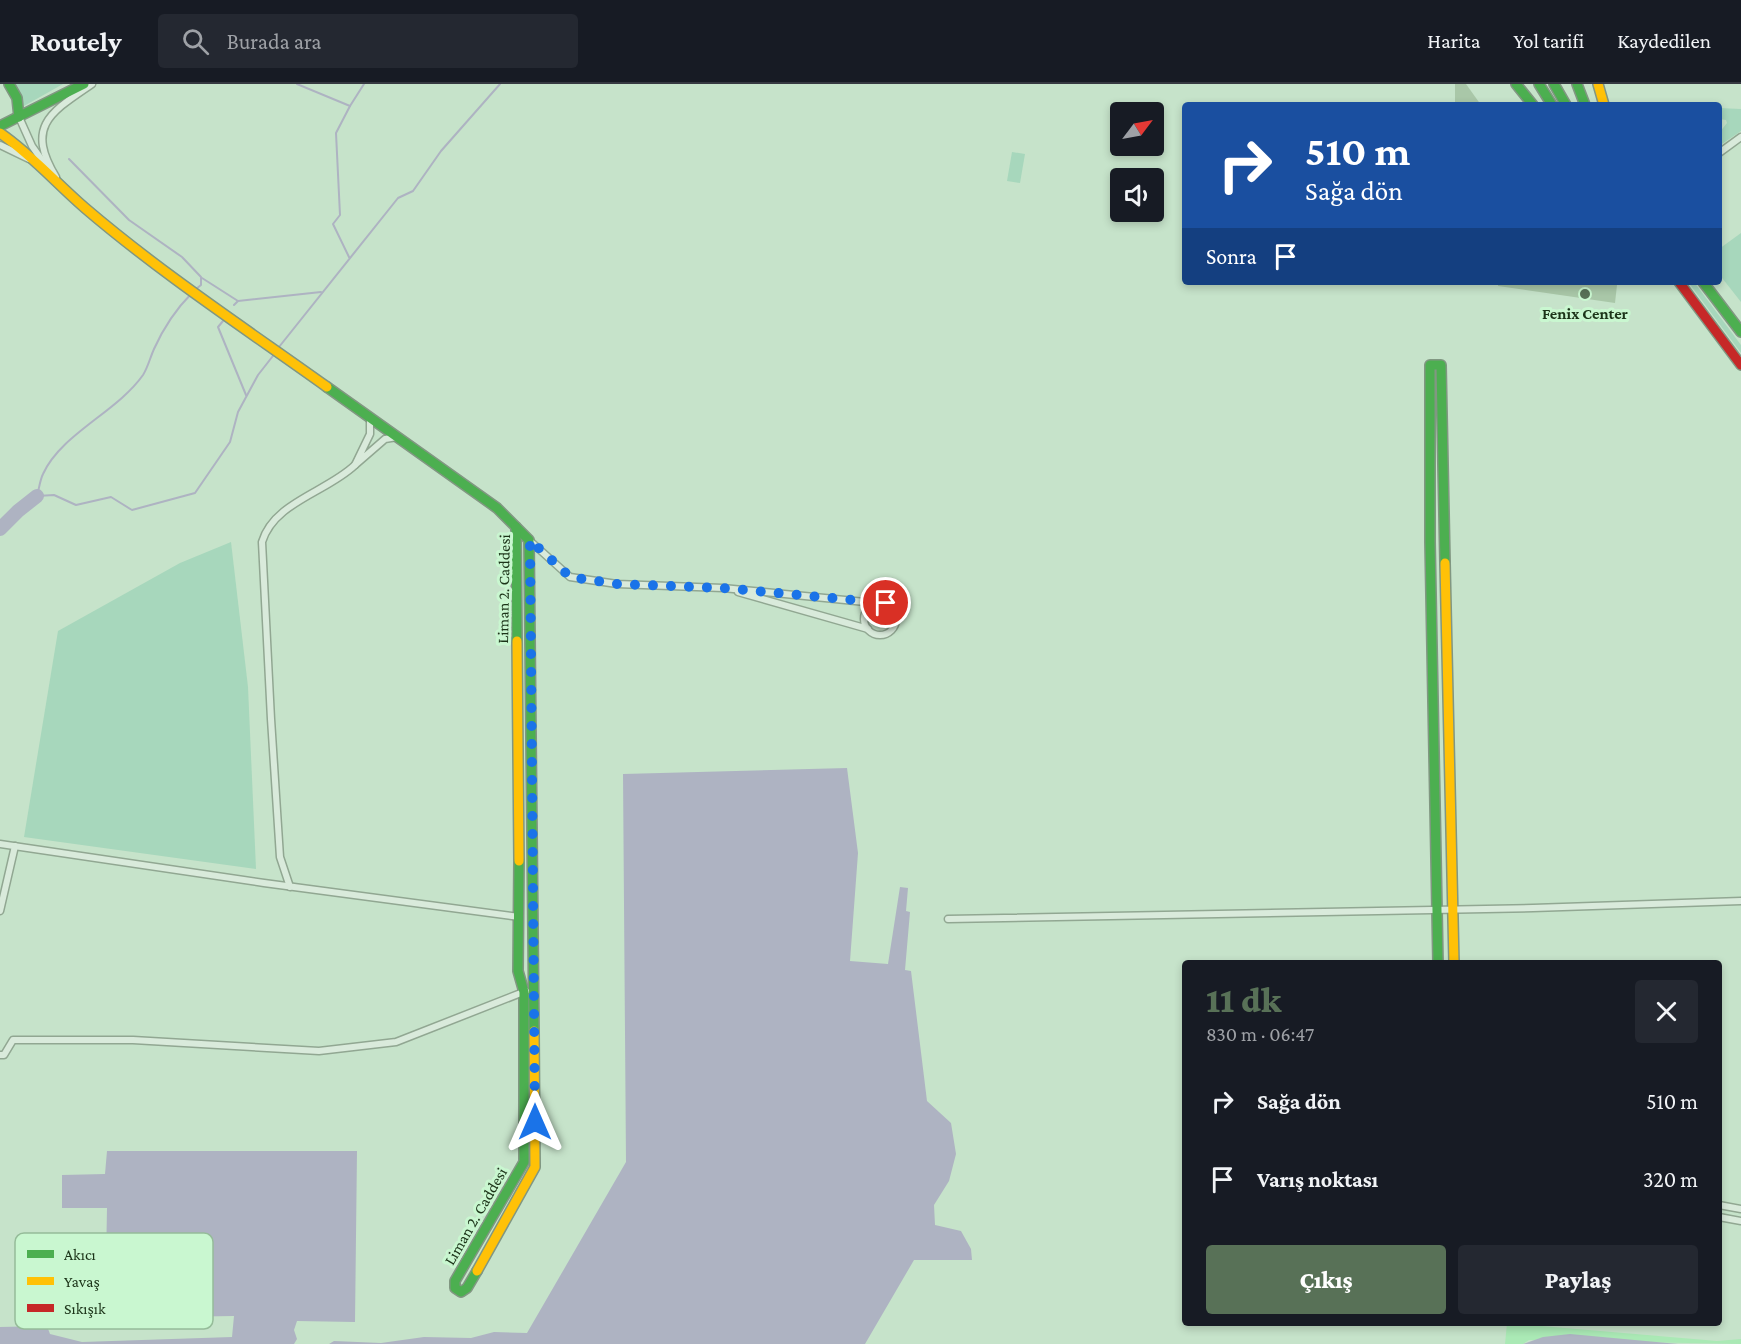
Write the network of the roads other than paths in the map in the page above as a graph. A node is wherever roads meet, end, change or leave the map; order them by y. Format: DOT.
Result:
graph roads {
  1 [pos="9,84"];
  2 [pos="84,84"];
  3 [pos="92,84"];
  4 [pos="1516,84"];
  5 [pos="1539,84"];
  6 [pos="1554,84"];
  7 [pos="1577,84"];
  8 [pos="1598,84"];
  9 [pos="1531,102"];
  10 [pos="1550,102"];
  11 [pos="1564,102"];
  12 [pos="1584,102"];
  13 [pos="1603,102"];
  14 [pos="19,117"];
  15 [pos="0,126"];
  16 [pos="0,133"];
  17 [pos="1741,137"];
  18 [pos="0,145"];
  19 [pos="1722,151"];
  20 [pos="41,166"];
  21 [pos="56,177"];
  22 [pos="85,208"];
  23 [pos="1682,285"];
  24 [pos="1705,285"];
  25 [pos="1741,332"];
  26 [pos="1741,365"];
  27 [pos="370,417"];
  28 [pos="397,437"];
  29 [pos="355,465"];
  30 [pos="516,527"];
  31 [pos="530,540"];
  32 [pos="723,588"];
  33 [pos="875,603"];
  34 [pos="867,629"];
  35 [pos="531,656"];
  36 [pos="517,657"];
  37 [pos="0,844"];
  38 [pos="15,846"];
  39 [pos="290,887"];
  40 [pos="1741,901"];
  41 [pos="519,906"];
  42 [pos="533,906"];
  43 [pos="1437,909"];
  44 [pos="1454,909"];
  45 [pos="0,911"];
  46 [pos="519,917"];
  47 [pos="948,919"];
  48 [pos="1438,960"];
  49 [pos="1454,960"];
  50 [pos="534,987"];
  51 [pos="524,992"];
  52 [pos="0,1055"];
  53 [pos="1722,1206"];
  54 [pos="1741,1209"];
  55 [pos="1722,1218"];
  56 [pos="1741,1221"];
  1 -- 14 [label="main road"];
  2 -- 14 [label="main road"];
  3 -- 21 [label="street"];
  4 -- 9 [label="main road"];
  5 -- 10 [label="main road"];
  6 -- 11 [label="main road"];
  7 -- 12 [label="main road"];
  8 -- 13 [label="main road"];
  14 -- 15 [label="main road"];
  14 -- 21 [label="street"];
  16 -- 20 [label="main road"];
  17 -- 19 [label="street"];
  18 -- 20 [label="street"];
  20 -- 22 [label="main road"];
  21 -- 22 [label="street"];
  22 -- 27 [label="main road"];
  23 -- 26 [label="main road"];
  24 -- 25 [label="main road"];
  27 -- 28 [label="main road"];
  27 -- 29 [label="street"];
  28 -- 29 [label="street"];
  28 -- 30 [label="main road"];
  29 -- 39 [label="street"];
  30 -- 31 [label="main road, Liman 2. Caddesi"];
  30 -- 36 [label="main road, Liman 2. Caddesi"];
  31 -- 32 [label="street"];
  31 -- 35 [label="main road, Liman 2. Caddesi"];
  32 -- 33 [label="street"];
  32 -- 34 [label="street"];
  33 -- 34 [label="street"];
  33 -- 34 [label="street"];
  35 -- 36 [label="main road"];
  35 -- 42 [label="main road, Liman 2. Caddesi"];
  36 -- 41 [label="main road, Liman 2. Caddesi"];
  37 -- 38 [label="street"];
  38 -- 39 [label="street"];
  38 -- 45 [label="street"];
  39 -- 46 [label="street"];
  40 -- 44 [label="street"];
  41 -- 42 [label="street"];
  41 -- 46 [label="main road, Liman 2. Caddesi"];
  42 -- 50 [label="main road, Liman 2. Caddesi"];
  43 -- 44 [label="street"];
  43 -- 44 [label="main road"];
  43 -- 47 [label="street"];
  43 -- 48 [label="main road"];
  44 -- 49 [label="main road"];
  46 -- 51 [label="main road, Liman 2. Caddesi"];
  50 -- 51 [label="street"];
  50 -- 51 [label="main road, Liman 2. Caddesi"];
  51 -- 52 [label="street"];
  53 -- 54 [label="street"];
  55 -- 56 [label="street"];
}
